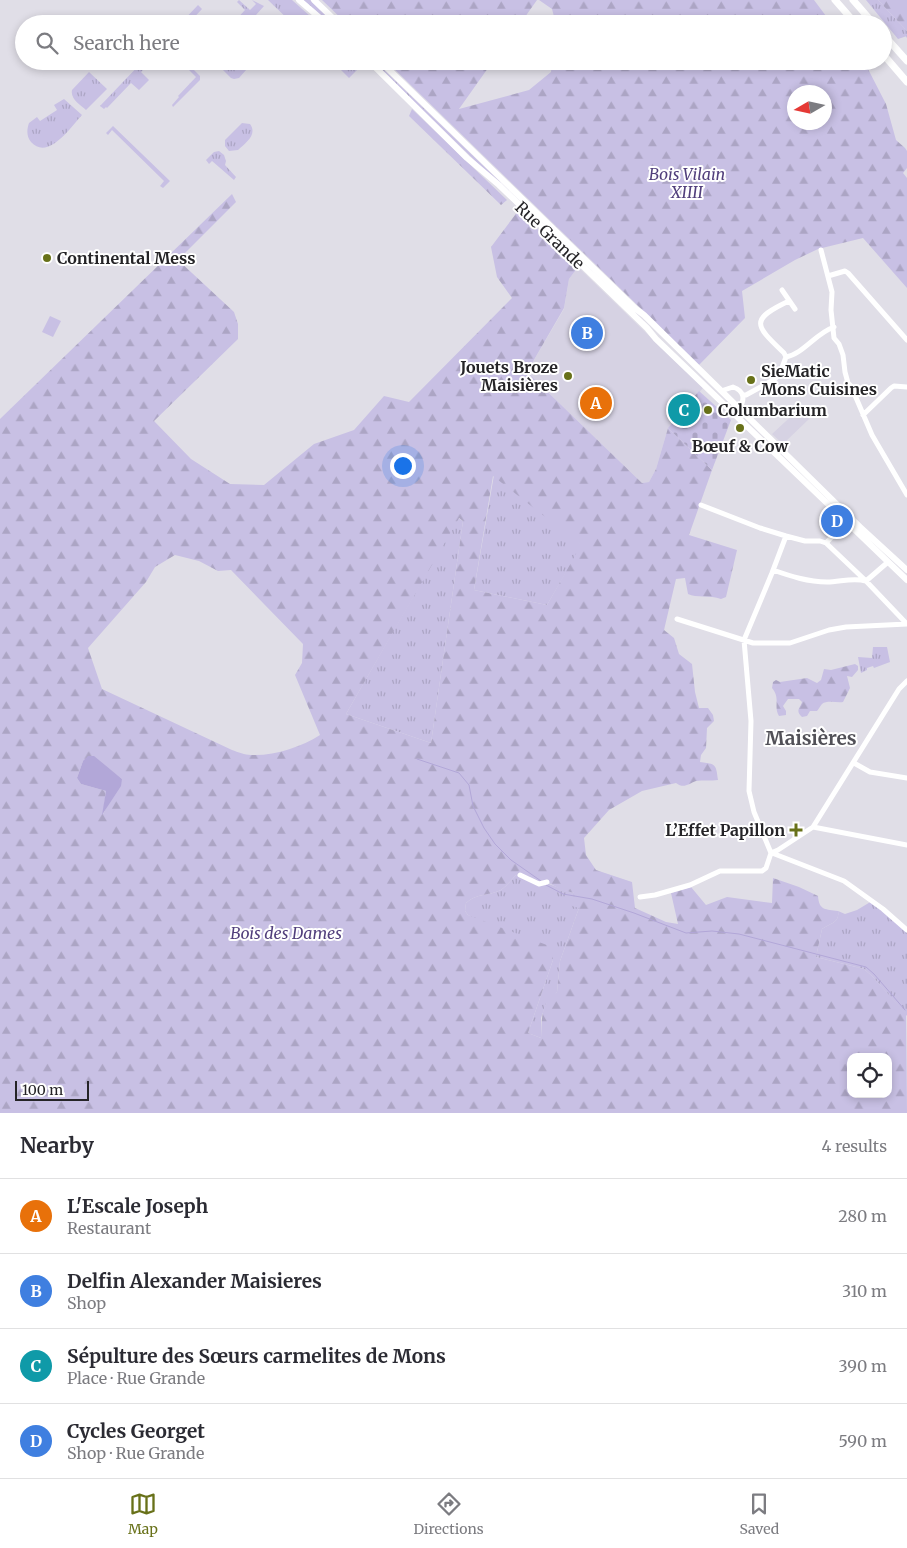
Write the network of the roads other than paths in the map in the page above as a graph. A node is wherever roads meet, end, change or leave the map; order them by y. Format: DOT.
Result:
graph roads {
  1 [pos="299,0"];
  2 [pos="314,0"];
  3 [pos="835,0"];
  4 [pos="853,0"];
  5 [pos="316,15"];
  6 [pos="330,15"];
  7 [pos="848,15"];
  8 [pos="866,15"];
  9 [pos="892,44"];
  10 [pos="907,61"];
  11 [pos="892,64"];
  12 [pos="378,70"];
  13 [pos="389,70"];
  14 [pos="907,82"];
  15 [pos="822,250"];
  16 [pos="828,276"];
  17 [pos="782,290"];
  18 [pos="789,301"];
  19 [pos="795,309"];
  20 [pos="834,327"];
  21 [pos="907,340"];
  22 [pos="786,357"];
  23 [pos="907,387"];
  24 [pos="721,391"];
  25 [pos="743,394"];
  26 [pos="730,409"];
  27 [pos="739,409"];
  28 [pos="863,415"];
  29 [pos="907,495"];
  30 [pos="702,505"];
  31 [pos="846,522"];
  32 [pos="786,536"];
  33 [pos="826,544"];
  34 [pos="888,562"];
  35 [pos="773,570"];
  36 [pos="907,570"];
  37 [pos="907,580"];
  38 [pos="866,581"];
  39 [pos="677,619"];
  40 [pos="907,624"];
  41 [pos="744,640"];
  42 [pos="907,681"];
  43 [pos="854,763"];
  44 [pos="907,778"];
  45 [pos="813,827"];
  46 [pos="907,846"];
  47 [pos="771,853"];
  48 [pos="520,875"];
  49 [pos="544,883"];
  50 [pos="640,897"];
  51 [pos="907,930"];
  1 -- 5 [label="main road"];
  2 -- 6 [label="main road"];
  3 -- 7 [label="highway"];
  4 -- 8 [label="highway"];
  9 -- 10 [label="highway"];
  11 -- 14 [label="highway"];
  12 -- 26 [label="main road, Rue Grande"];
  13 -- 24 [label="main road, Rue Grande"];
  15 -- 16 [label="street"];
  16 -- 20 [label="street"];
  16 -- 21 [label="street"];
  17 -- 18 [label="street"];
  18 -- 19 [label="street"];
  18 -- 22 [label="street"];
  20 -- 22 [label="street"];
  20 -- 28 [label="street"];
  22 -- 25 [label="street"];
  23 -- 28 [label="street"];
  24 -- 25 [label="street"];
  24 -- 27 [label="main road, Rue Grande"];
  25 -- 27 [label="street"];
  26 -- 27 [label="street"];
  26 -- 31 [label="main road, Rue Grande"];
  27 -- 36 [label="main road, Rue Grande"];
  28 -- 29 [label="street"];
  30 -- 32 [label="street"];
  31 -- 33 [label="street"];
  31 -- 34 [label="main road, Rue Grande"];
  32 -- 33 [label="street"];
  32 -- 35 [label="street"];
  33 -- 38 [label="street"];
  34 -- 37 [label="main road, Rue Grande"];
  34 -- 38 [label="street"];
  35 -- 38 [label="street"];
  35 -- 41 [label="street"];
  38 -- 40 [label="street"];
  39 -- 41 [label="street"];
  40 -- 41 [label="street"];
  41 -- 47 [label="street"];
  42 -- 43 [label="street"];
  43 -- 44 [label="street"];
  43 -- 45 [label="street"];
  45 -- 46 [label="street"];
  45 -- 47 [label="street"];
  47 -- 50 [label="street"];
  47 -- 51 [label="street"];
  48 -- 49 [label="street"];
}
